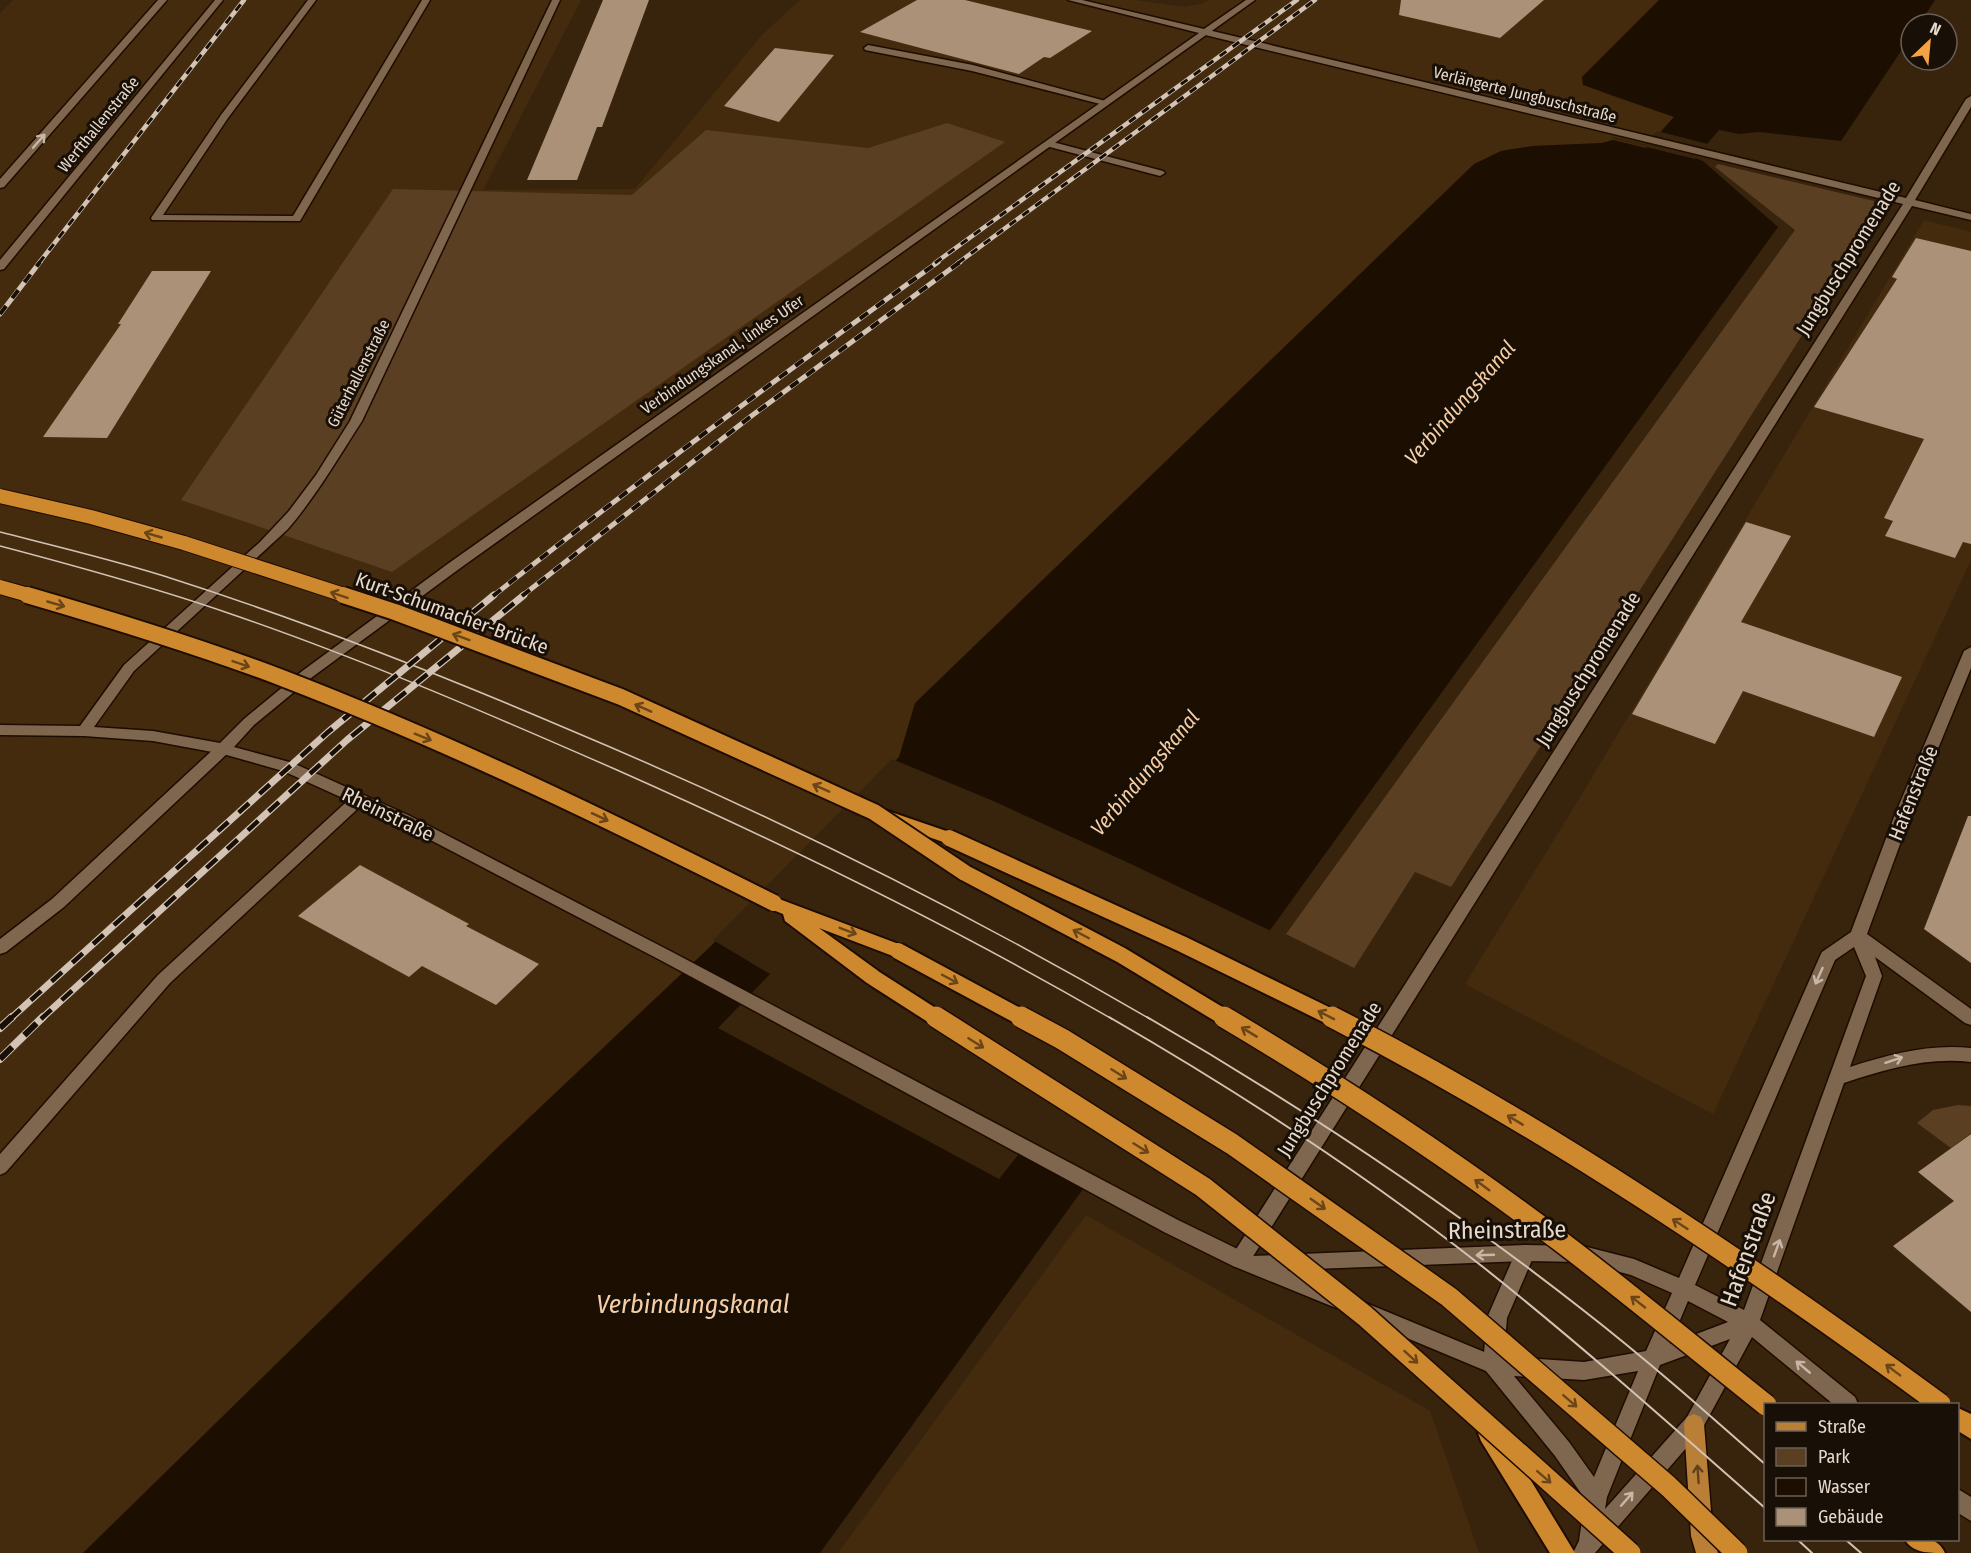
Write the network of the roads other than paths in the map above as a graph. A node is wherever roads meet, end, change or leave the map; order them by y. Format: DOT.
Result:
graph roads {
  1 [pos="163,0"];
  2 [pos="219,0"];
  3 [pos="312,0"];
  4 [pos="426,0"];
  5 [pos="556,0"];
  6 [pos="1072,0"];
  7 [pos="1251,0"];
  8 [pos="1204,32"];
  9 [pos="868,48"];
  10 [pos="1971,99"];
  11 [pos="1104,102"];
  12 [pos="1049,144"];
  13 [pos="1160,173"];
  14 [pos="0,185"];
  15 [pos="1909,202"];
  16 [pos="1971,217"];
  17 [pos="0,267"];
  18 [pos="0,496"];
  19 [pos="0,587"];
  20 [pos="1971,651"];
  21 [pos="0,730"];
  22 [pos="84,731"];
  23 [pos="223,748"];
  24 [pos="360,798"];
  25 [pos="874,812"];
  26 [pos="774,903"];
  27 [pos="1858,936"];
  28 [pos="0,948"];
  29 [pos="1971,1018"];
  30 [pos="1971,1055"];
  31 [pos="1839,1078"];
  32 [pos="0,1167"];
  33 [pos="1525,1253"];
  34 [pos="1245,1261"];
  35 [pos="1684,1289"];
  36 [pos="1749,1323"];
  37 [pos="1653,1359"];
  38 [pos="1493,1365"];
  39 [pos="1764,1403"];
  40 [pos="1847,1403"];
  41 [pos="1939,1403"];
  42 [pos="1959,1419"];
  43 [pos="1694,1424"];
  44 [pos="1484,1425"];
  45 [pos="1971,1428"];
  46 [pos="1596,1497"];
  47 [pos="1959,1500"];
  48 [pos="1971,1511"];
  49 [pos="1919,1541"];
  50 [pos="1586,1548"];
  51 [pos="1563,1553"];
  52 [pos="1630,1553"];
  53 [pos="1707,1553"];
  54 [pos="1737,1553"];
  55 [pos="1933,1553"];
  14 -- 1 [label="street, one-way"];
  2 -- 17 [label="street, Werfthallenstraße"];
  3 -- 4 [label="street"];
  5 -- 22 [label="street, Güterhallenstraße"];
  6 -- 8 [label="street, Verlängerte Jungbuschstraße"];
  7 -- 8 [label="street, Verbindungskanal, linkes Ufer"];
  8 -- 11 [label="street, Verbindungskanal, linkes Ufer"];
  8 -- 15 [label="street, Verlängerte Jungbuschstraße"];
  9 -- 11 [label="street"];
  10 -- 15 [label="street, Jungbuschpromenade"];
  11 -- 12 [label="street, Verbindungskanal, linkes Ufer"];
  12 -- 13 [label="street"];
  12 -- 23 [label="street, Verbindungskanal, linkes Ufer"];
  15 -- 16 [label="street, Verlängerte Jungbuschstraße"];
  15 -- 34 [label="street, Jungbuschpromenade"];
  25 -- 18 [label="highway, Kurt-Schumacher-Brücke, one-way, bridge"];
  19 -- 26 [label="highway, one-way, bridge"];
  20 -- 27 [label="street, Hafenstraße"];
  21 -- 22 [label="street, Rheinstraße"];
  22 -- 23 [label="street, Rheinstraße"];
  23 -- 24 [label="street, Rheinstraße"];
  23 -- 28 [label="street, Verbindungskanal, linkes Ufer"];
  24 -- 32 [label="street"];
  24 -- 34 [label="street, Rheinstraße"];
  39 -- 25 [label="highway, one-way, bridge"];
  41 -- 25 [label="highway, one-way, bridge"];
  26 -- 44 [label="highway, one-way, bridge"];
  26 -- 54 [label="highway, one-way, bridge"];
  27 -- 29 [label="street"];
  27 -- 31 [label="street, Hafenstraße"];
  27 -- 35 [label="street, Hafenstraße, one-way"];
  31 -- 30 [label="street, one-way"];
  36 -- 31 [label="street, Hafenstraße, one-way"];
  33 -- 34 [label="street, Rheinstraße, one-way"];
  33 -- 35 [label="street, Rheinstraße"];
  33 -- 38 [label="street"];
  34 -- 38 [label="street"];
  35 -- 36 [label="street, Rheinstraße"];
  35 -- 37 [label="street, Hafenstraße"];
  36 -- 37 [label="street"];
  40 -- 36 [label="street, Rheinstraße, one-way"];
  36 -- 43 [label="street, Hafenstraße"];
  37 -- 38 [label="street"];
  37 -- 46 [label="street, Hafenstraße"];
  38 -- 46 [label="street"];
  42 -- 45 [label="highway"];
  50 -- 43 [label="street, Hafenstraße, one-way"];
  53 -- 43 [label="main road, one-way"];
  44 -- 51 [label="highway"];
  44 -- 52 [label="highway, one-way, bridge"];
  46 -- 50 [label="street, Hafenstraße"];
  47 -- 48 [label="street"];
  49 -- 55 [label="highway"];
}
